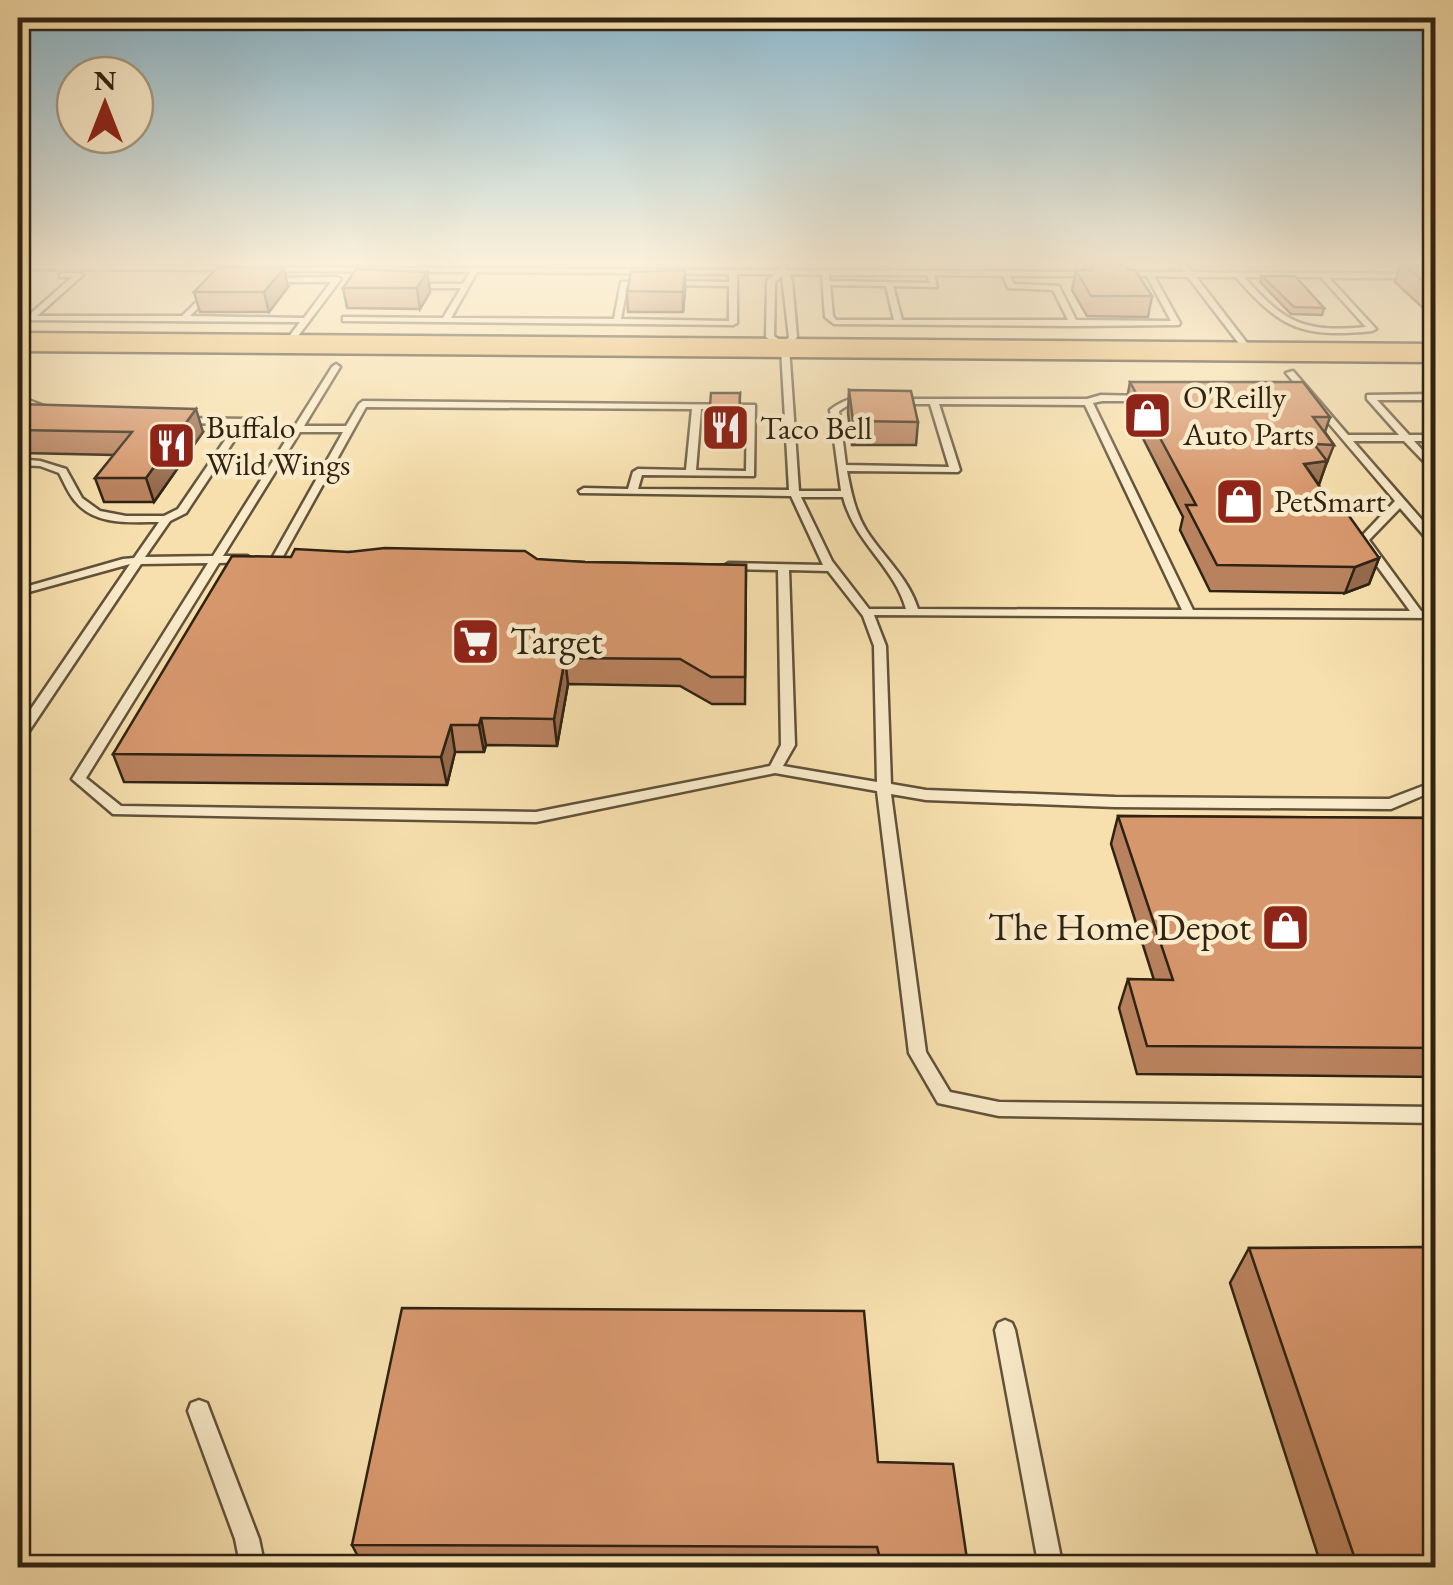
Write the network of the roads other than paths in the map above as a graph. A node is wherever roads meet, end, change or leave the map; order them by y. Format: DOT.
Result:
graph roads {
  1 [pos="171,339"];
  2 [pos="291,339"];
  3 [pos="771,339"];
  4 [pos="792,339"];
  5 [pos="1240,339"];
  6 [pos="286,346"];
  7 [pos="1250,352"];
  8 [pos="1436,353"];
  9 [pos="786,359"];
  10 [pos="18,365"];
  11 [pos="336,367"];
  12 [pos="1436,373"];
  13 [pos="1292,386"];
  14 [pos="1436,397"];
  15 [pos="1156,398"];
  16 [pos="1312,398"];
  17 [pos="18,400"];
  18 [pos="934,401"];
  19 [pos="1088,402"];
  20 [pos="697,407"];
  21 [pos="74,420"];
  22 [pos="173,420"];
  23 [pos="298,429"];
  24 [pos="349,429"];
  25 [pos="1346,438"];
  26 [pos="1406,438"];
  27 [pos="1436,438"];
  28 [pos="18,462"];
  29 [pos="844,468"];
  30 [pos="1436,472"];
  31 [pos="691,473"];
  32 [pos="584,492"];
  33 [pos="632,492"];
  34 [pos="794,493"];
  35 [pos="848,494"];
  36 [pos="1401,501"];
  37 [pos="166,519"];
  38 [pos="1436,543"];
  39 [pos="140,559"];
  40 [pos="216,559"];
  41 [pos="276,560"];
  42 [pos="295,560"];
  43 [pos="723,566"];
  44 [pos="783,567"];
  45 [pos="832,568"];
  46 [pos="18,592"];
  47 [pos="866,612"];
  48 [pos="913,613"];
  49 [pos="1189,613"];
  50 [pos="1418,615"];
  51 [pos="1436,615"];
  52 [pos="18,737"];
  53 [pos="775,768"];
  54 [pos="1436,786"];
  55 [pos="884,789"];
  56 [pos="1436,1115"];
  57 [pos="1005,1330"];
  58 [pos="199,1411"];
  59 [pos="253,1568"];
  60 [pos="1051,1568"];
  1 -- 6 [label="highway"];
  2 -- 6 [label="lane"];
  3 -- 9 [label="lane"];
  4 -- 9 [label="lane"];
  5 -- 7 [label="lane"];
  6 -- 9 [label="highway"];
  7 -- 8 [label="highway"];
  7 -- 9 [label="highway"];
  9 -- 11 [label="highway"];
  9 -- 13 [label="highway"];
  9 -- 34 [label="lane"];
  10 -- 11 [label="highway"];
  11 -- 23 [label="lane"];
  12 -- 13 [label="highway"];
  13 -- 16 [label="lane"];
  13 -- 16 [label="lane"];
  14 -- 26 [label="lane"];
  15 -- 19 [label="lane"];
  16 -- 25 [label="lane"];
  17 -- 21 [label="lane"];
  18 -- 19 [label="lane"];
  18 -- 29 [label="lane"];
  18 -- 29 [label="lane"];
  19 -- 49 [label="lane"];
  20 -- 24 [label="lane"];
  20 -- 31 [label="lane"];
  20 -- 31 [label="lane"];
  22 -- 37 [label="lane"];
  23 -- 24 [label="lane"];
  23 -- 40 [label="lane"];
  24 -- 41 [label="lane"];
  25 -- 26 [label="lane"];
  25 -- 36 [label="lane"];
  26 -- 27 [label="lane"];
  26 -- 30 [label="lane"];
  28 -- 37 [label="lane"];
  29 -- 35 [label="lane"];
  31 -- 33 [label="lane"];
  32 -- 33 [label="lane"];
  33 -- 34 [label="lane"];
  34 -- 35 [label="lane"];
  34 -- 45 [label="lane"];
  35 -- 48 [label="lane"];
  36 -- 38 [label="lane"];
  36 -- 50 [label="lane"];
  37 -- 39 [label="lane"];
  39 -- 40 [label="lane"];
  39 -- 46 [label="lane"];
  39 -- 52 [label="lane"];
  40 -- 41 [label="lane"];
  40 -- 53 [label="lane"];
  41 -- 42 [label="lane"];
  43 -- 44 [label="lane"];
  44 -- 45 [label="lane"];
  44 -- 53 [label="lane"];
  45 -- 47 [label="lane"];
  47 -- 48 [label="lane"];
  47 -- 55 [label="lane"];
  48 -- 49 [label="lane"];
  49 -- 50 [label="lane"];
  50 -- 51 [label="lane"];
  53 -- 55 [label="lane"];
  54 -- 55 [label="lane"];
  55 -- 56 [label="lane"];
  57 -- 60 [label="lane"];
  58 -- 59 [label="lane"];
}
